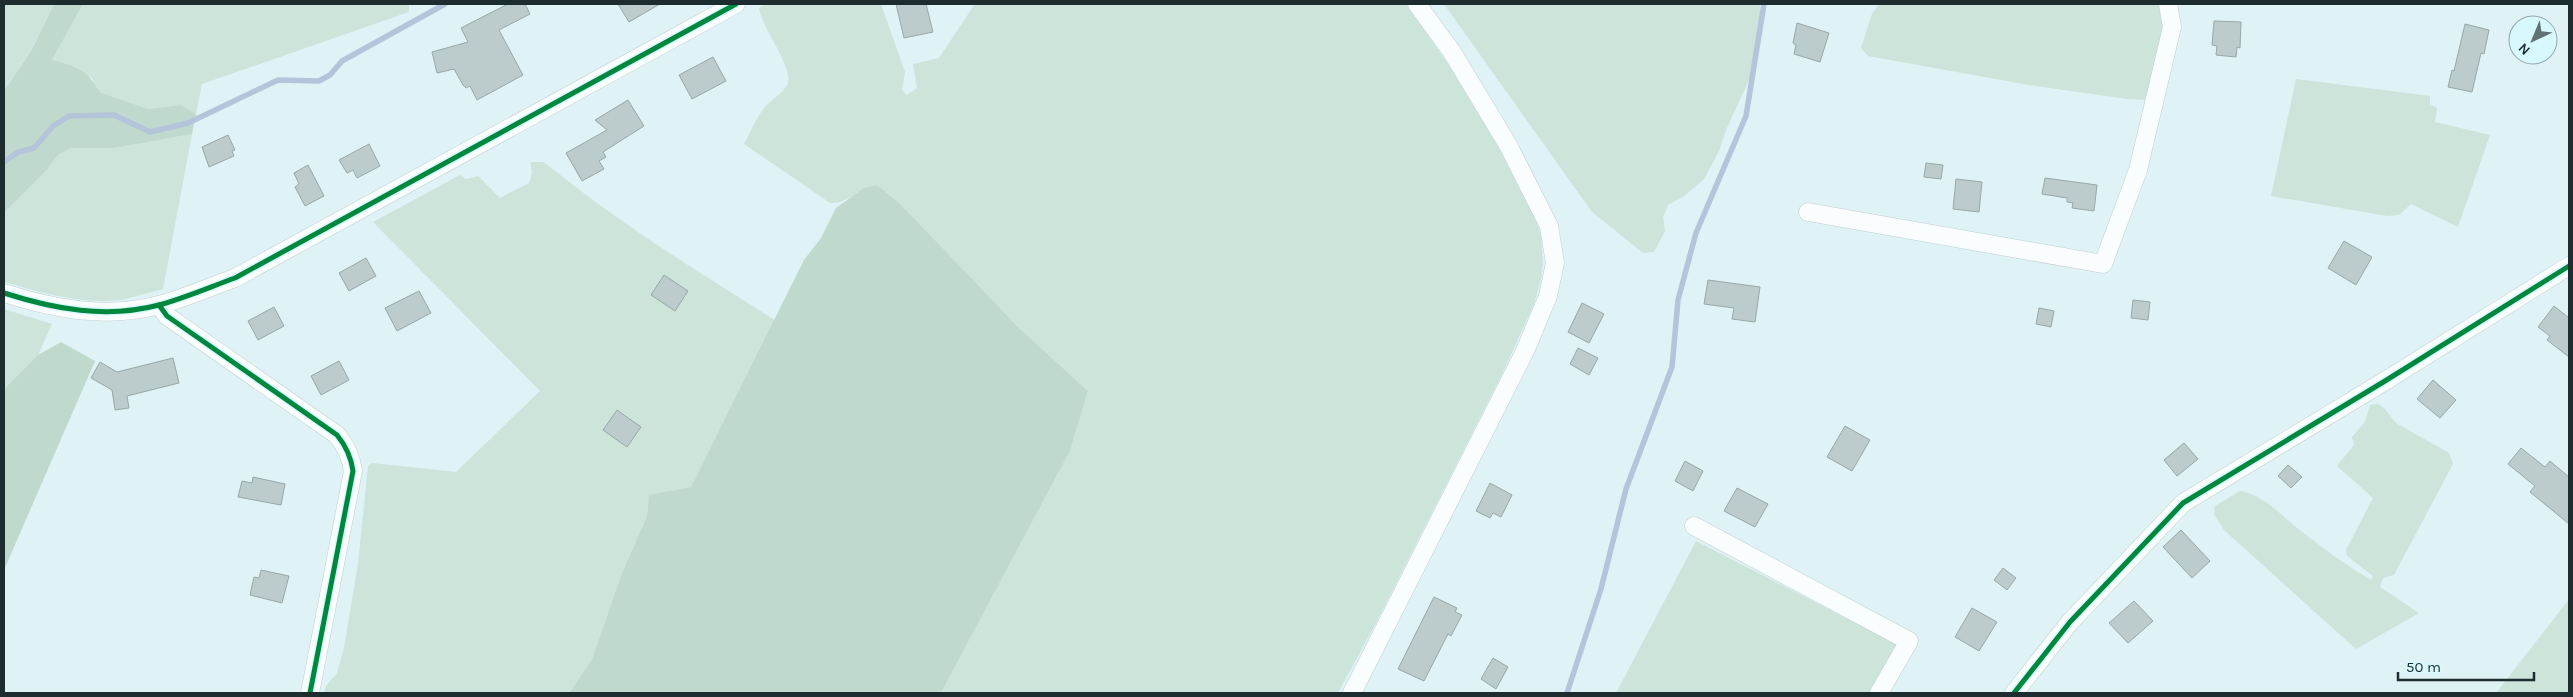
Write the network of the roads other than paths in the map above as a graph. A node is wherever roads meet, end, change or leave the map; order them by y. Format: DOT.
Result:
graph roads {
  1 [pos="736,4"];
  2 [pos="1417,4"];
  3 [pos="2168,4"];
  4 [pos="1808,212"];
  5 [pos="2569,266"];
  6 [pos="4,293"];
  7 [pos="159,305"];
  8 [pos="1694,526"];
  9 [pos="310,693"];
  10 [pos="1352,693"];
  11 [pos="1879,693"];
  12 [pos="2014,693"];
  1 -- 7 [label="street"];
  2 -- 10 [label="street"];
  3 -- 4 [label="street"];
  5 -- 12 [label="street"];
  6 -- 7 [label="street"];
  7 -- 9 [label="street"];
  8 -- 11 [label="street"];
}
